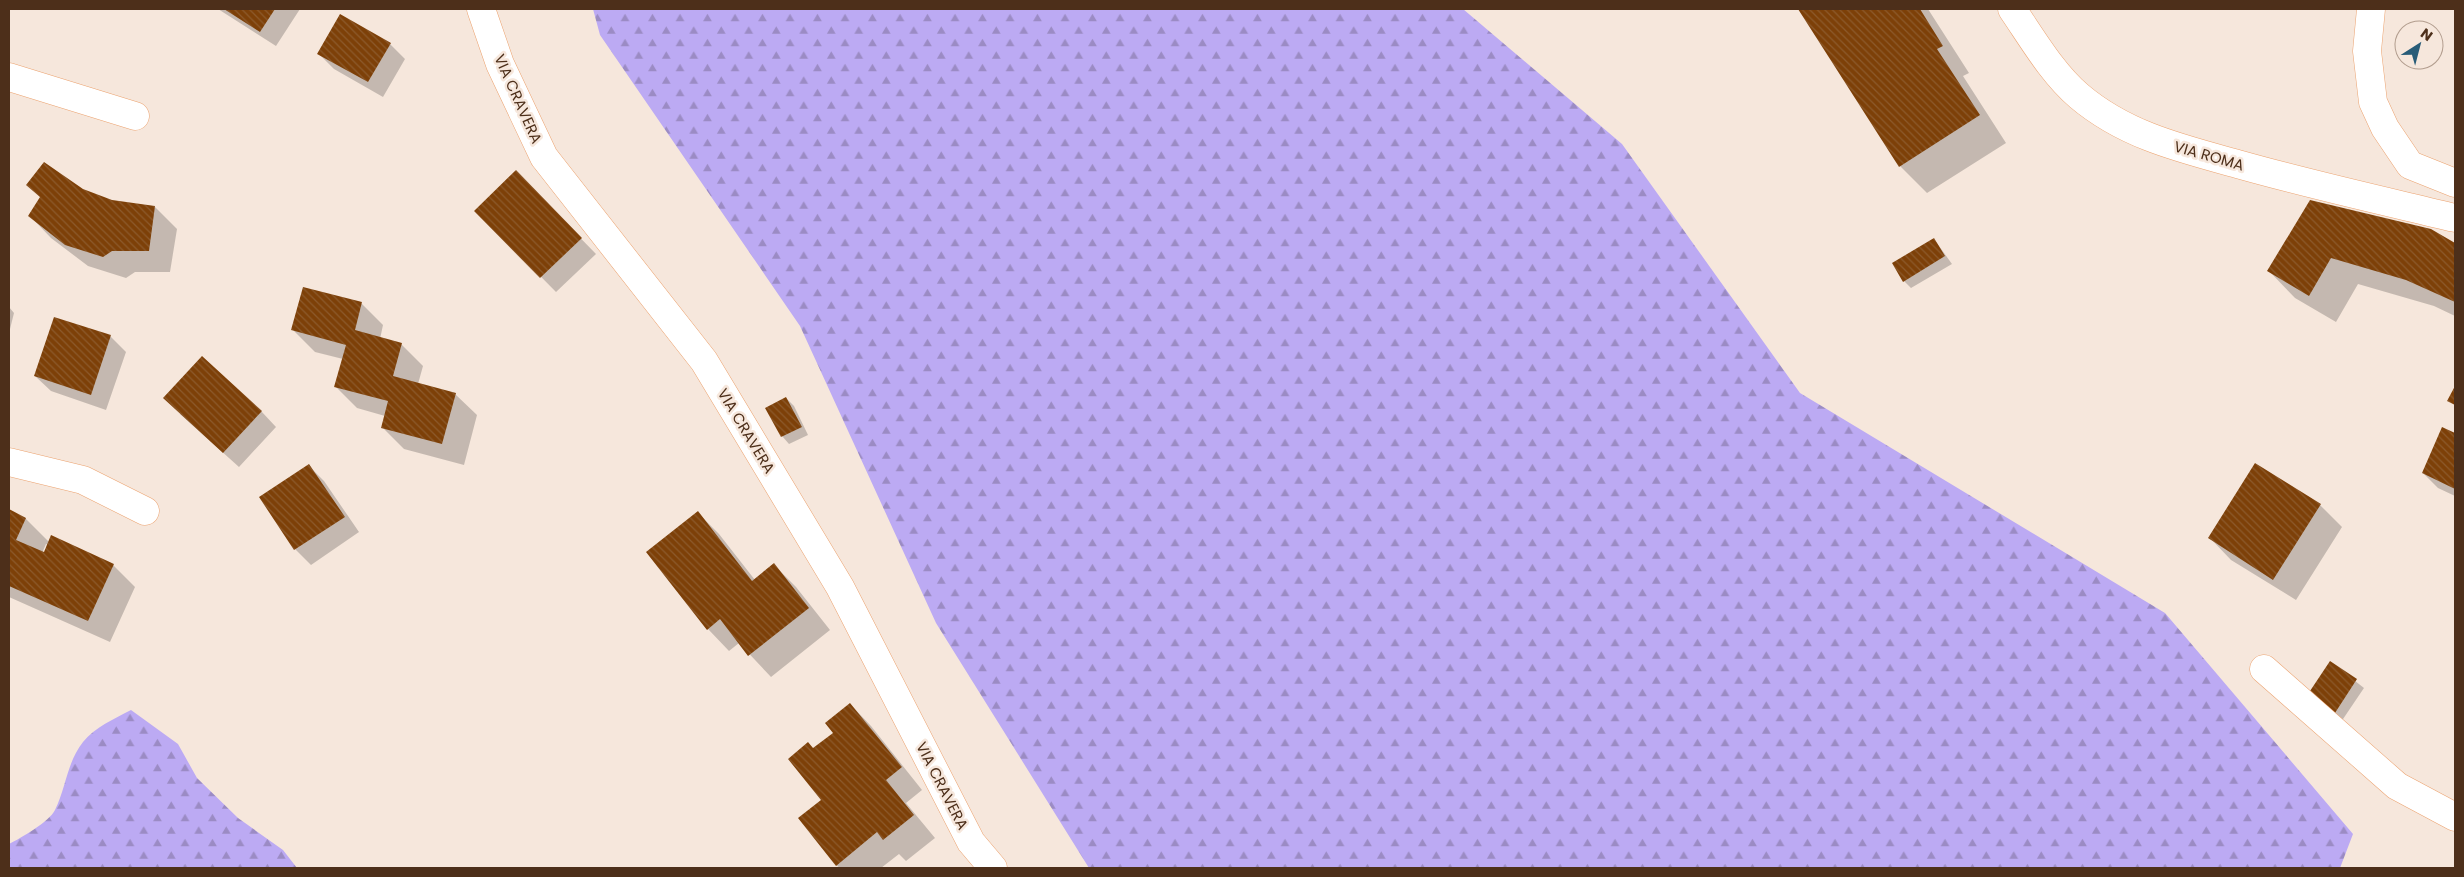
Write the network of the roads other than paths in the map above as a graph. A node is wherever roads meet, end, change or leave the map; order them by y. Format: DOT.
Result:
graph roads {
  1 [pos="480,9"];
  2 [pos="2012,9"];
  3 [pos="2371,9"];
  4 [pos="9,77"];
  5 [pos="135,116"];
  6 [pos="2455,183"];
  7 [pos="2455,218"];
  8 [pos="9,462"];
  9 [pos="145,511"];
  10 [pos="2264,669"];
  11 [pos="2455,817"];
  12 [pos="993,868"];
  1 -- 12 [label="street, VIA CRAVERA"];
  2 -- 7 [label="street, VIA ROMA"];
  3 -- 6 [label="street"];
  4 -- 5 [label="street"];
  8 -- 9 [label="street"];
  10 -- 11 [label="street"];
}
